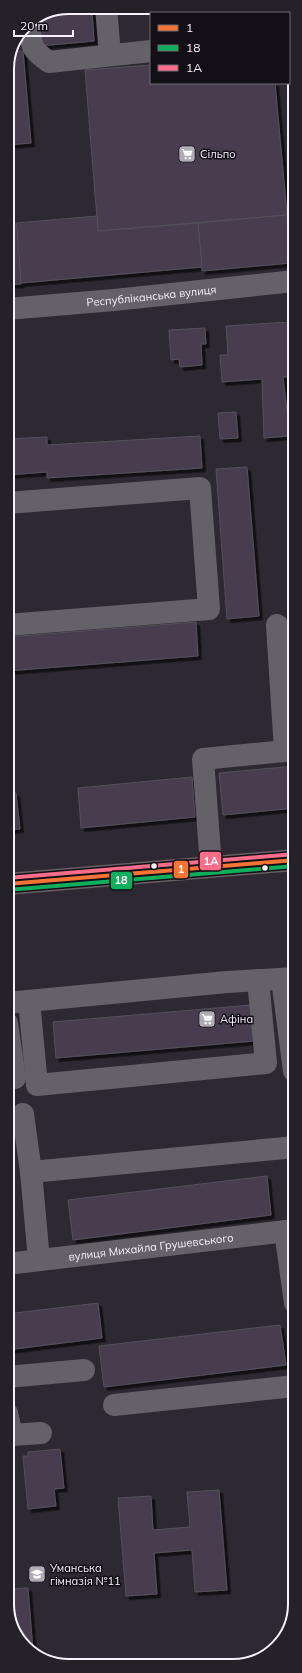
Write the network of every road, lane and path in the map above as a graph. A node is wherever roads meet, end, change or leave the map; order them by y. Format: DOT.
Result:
graph roads {
  1 [pos="107,14"];
  2 [pos="25,43"];
  3 [pos="150,51"];
  4 [pos="110,54"];
  5 [pos="288,282"];
  6 [pos="14,308"];
  7 [pos="14,502"];
  8 [pos="14,624"];
  9 [pos="278,624"];
  10 [pos="288,729"];
  11 [pos="288,750"];
  12 [pos="288,860"];
  13 [pos="211,866"];
  14 [pos="14,883"];
  15 [pos="288,979"];
  16 [pos="258,980"];
  17 [pos="29,1001"];
  18 [pos="14,1002"];
  19 [pos="14,1071"];
  20 [pos="15,1078"];
  21 [pos="23,1114"];
  22 [pos="288,1147"];
  23 [pos="31,1172"];
  24 [pos="288,1230"];
  25 [pos="39,1260"];
  26 [pos="14,1263"];
  27 [pos="84,1370"];
  28 [pos="14,1376"];
  29 [pos="288,1387"];
  30 [pos="114,1405"];
  31 [pos="40,1432"];
  32 [pos="14,1436"];
  1 -- 4 [label="street"];
  2 -- 4 [label="street"];
  3 -- 4 [label="street"];
  5 -- 6 [label="street, Республіканська вулиця"];
  7 -- 8 [label="street"];
  9 -- 10 [label="street"];
  11 -- 13 [label="street"];
  12 -- 13 [label="main road"];
  13 -- 14 [label="main road"];
  15 -- 16 [label="street"];
  16 -- 17 [label="street"];
  16 -- 17 [label="street"];
  17 -- 18 [label="street"];
  19 -- 20 [label="street"];
  21 -- 23 [label="street"];
  22 -- 23 [label="street"];
  23 -- 25 [label="street"];
  24 -- 25 [label="street, вулиця Михайла Грушевського"];
  25 -- 26 [label="street, вулиця Михайла Грушевського"];
  27 -- 28 [label="street"];
  29 -- 30 [label="street"];
  31 -- 32 [label="street"];
}
